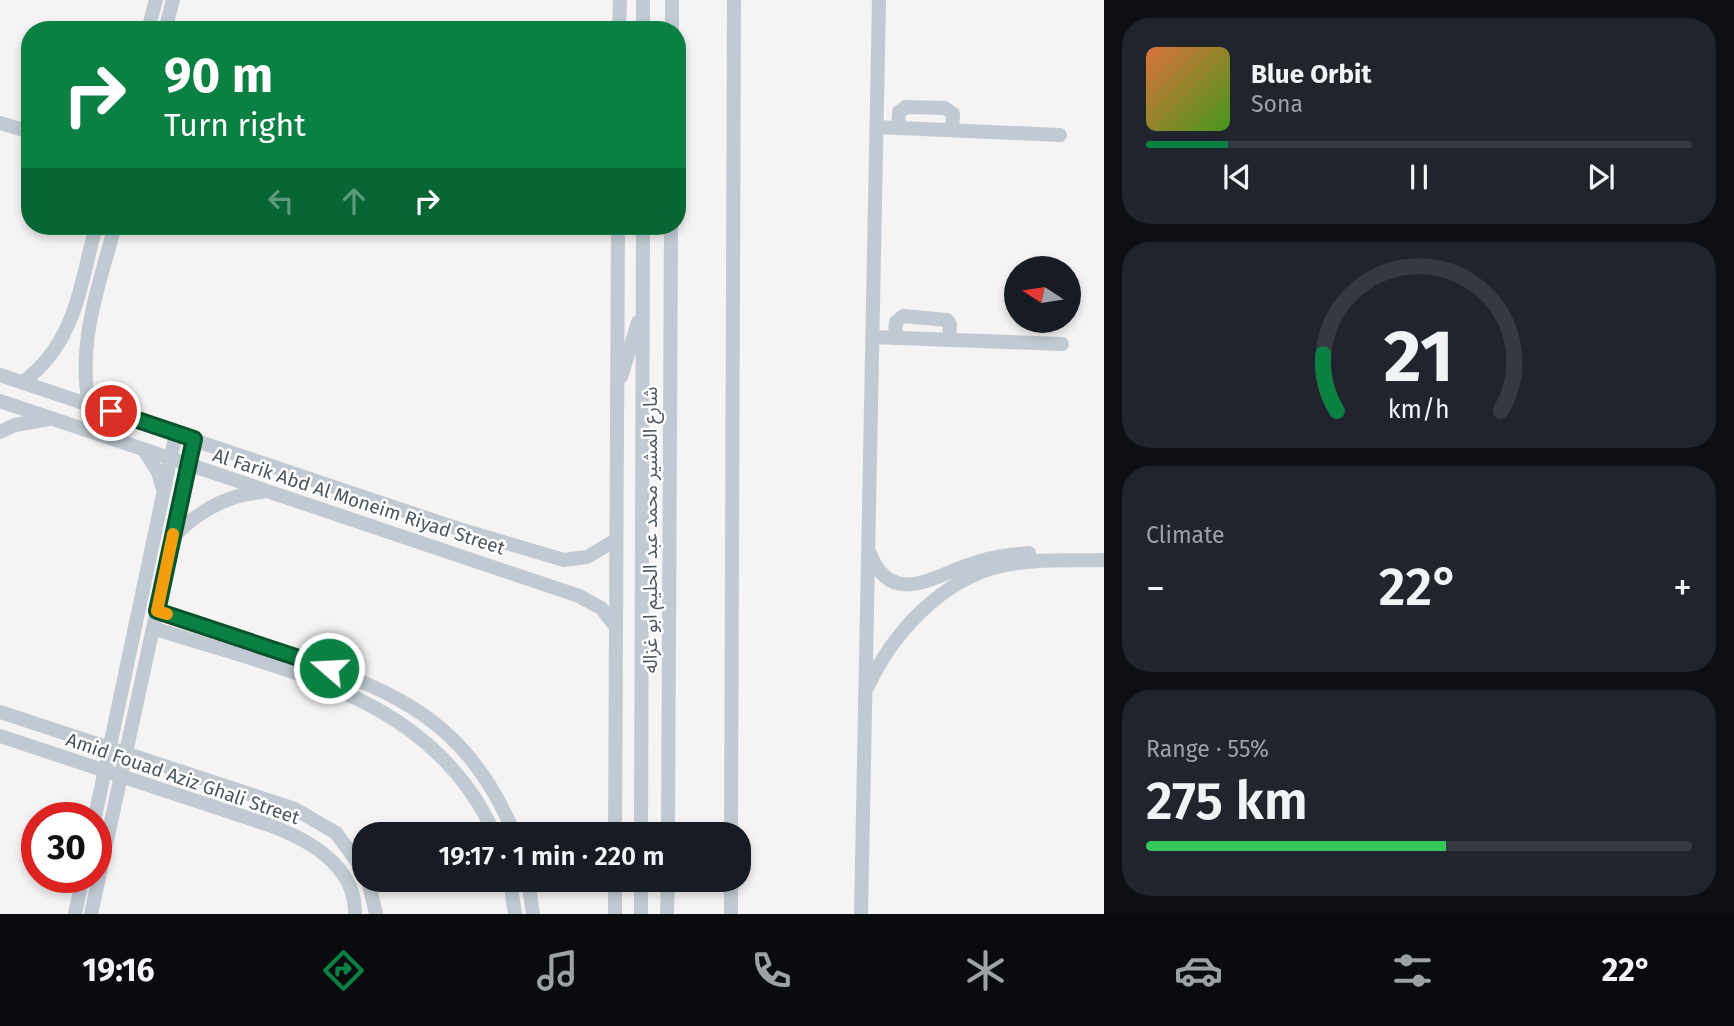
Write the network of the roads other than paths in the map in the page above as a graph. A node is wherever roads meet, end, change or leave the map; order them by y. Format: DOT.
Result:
graph roads {
  1 [pos="156,0"];
  2 [pos="173,0"];
  3 [pos="620,0"];
  4 [pos="643,0"];
  5 [pos="672,0"];
  6 [pos="734,0"];
  7 [pos="879,0"];
  8 [pos="150,21"];
  9 [pos="167,21"];
  10 [pos="620,21"];
  11 [pos="643,21"];
  12 [pos="672,21"];
  13 [pos="0,123"];
  14 [pos="877,127"];
  15 [pos="898,128"];
  16 [pos="21,129"];
  17 [pos="952,130"];
  18 [pos="1060,135"];
  19 [pos="94,235"];
  20 [pos="113,235"];
  21 [pos="618,235"];
  22 [pos="643,235"];
  23 [pos="671,235"];
  24 [pos="643,308"];
  25 [pos="873,337"];
  26 [pos="895,338"];
  27 [pos="949,340"];
  28 [pos="1062,344"];
  29 [pos="0,374"];
  30 [pos="23,382"];
  31 [pos="617,391"];
  32 [pos="0,401"];
  33 [pos="89,404"];
  34 [pos="52,419"];
  35 [pos="0,432"];
  36 [pos="176,433"];
  37 [pos="194,439"];
  38 [pos="144,450"];
  39 [pos="171,459"];
  40 [pos="189,465"];
  41 [pos="269,492"];
  42 [pos="164,493"];
  43 [pos="459,529"];
  44 [pos="173,538"];
  45 [pos="616,540"];
  46 [pos="869,550"];
  47 [pos="1104,551"];
  48 [pos="452,554"];
  49 [pos="1104,560"];
  50 [pos="157,611"];
  51 [pos="616,626"];
  52 [pos="153,628"];
  53 [pos="865,694"];
  54 [pos="0,712"];
  55 [pos="0,736"];
  56 [pos="110,748"];
  57 [pos="126,754"];
  58 [pos="105,771"];
  59 [pos="121,776"];
  60 [pos="98,802"];
  61 [pos="488,822"];
  62 [pos="508,822"];
  63 [pos="615,822"];
  64 [pos="641,822"];
  65 [pos="668,822"];
  66 [pos="731,822"];
  67 [pos="352,855"];
  68 [pos="371,892"];
  69 [pos="512,892"];
  70 [pos="530,892"];
  71 [pos="615,892"];
  72 [pos="641,892"];
  73 [pos="668,892"];
  74 [pos="731,892"];
  75 [pos="80,893"];
  76 [pos="75,914"];
  77 [pos="91,914"];
  78 [pos="355,914"];
  79 [pos="376,914"];
  80 [pos="515,914"];
  81 [pos="533,914"];
  82 [pos="615,914"];
  83 [pos="641,914"];
  84 [pos="667,914"];
  85 [pos="731,914"];
  86 [pos="861,914"];
  1 -- 8 [label="street"];
  2 -- 9 [label="street"];
  3 -- 10 [label="street"];
  4 -- 11 [label="street"];
  5 -- 12 [label="street"];
  6 -- 66 [label="street"];
  7 -- 14 [label="street"];
  13 -- 16 [label="street"];
  14 -- 15 [label="street"];
  14 -- 25 [label="street"];
  15 -- 17 [label="street"];
  15 -- 17 [label="street"];
  17 -- 18 [label="street"];
  19 -- 30 [label="street"];
  20 -- 33 [label="street"];
  21 -- 31 [label="street"];
  22 -- 24 [label="street, شارع المشير محمد عبد الحليم ابو غزاله"];
  23 -- 65 [label="street, شارع المشير محمد عبد الحليم ابو غزاله"];
  24 -- 31 [label="street"];
  24 -- 64 [label="street, شارع المشير محمد عبد الحليم ابو غزاله"];
  25 -- 26 [label="street"];
  25 -- 46 [label="street"];
  26 -- 27 [label="street"];
  26 -- 27 [label="street"];
  27 -- 28 [label="street"];
  29 -- 30 [label="street, Al Farik Abd Al Moneim Riyad Street"];
  30 -- 33 [label="street, Al Farik Abd Al Moneim Riyad Street"];
  31 -- 45 [label="street"];
  32 -- 34 [label="street, Al Farik Abd Al Moneim Riyad Street"];
  33 -- 36 [label="street, Al Farik Abd Al Moneim Riyad Street"];
  34 -- 35 [label="street"];
  34 -- 38 [label="street, Al Farik Abd Al Moneim Riyad Street"];
  36 -- 37 [label="street, Al Farik Abd Al Moneim Riyad Street"];
  36 -- 39 [label="street"];
  37 -- 40 [label="street"];
  37 -- 43 [label="street, Al Farik Abd Al Moneim Riyad Street"];
  38 -- 39 [label="street, Al Farik Abd Al Moneim Riyad Street"];
  38 -- 42 [label="street"];
  39 -- 40 [label="street, Al Farik Abd Al Moneim Riyad Street"];
  39 -- 42 [label="street"];
  40 -- 41 [label="street, Al Farik Abd Al Moneim Riyad Street"];
  40 -- 44 [label="street"];
  41 -- 44 [label="street"];
  41 -- 48 [label="street, Al Farik Abd Al Moneim Riyad Street"];
  42 -- 56 [label="street"];
  43 -- 45 [label="street, Al Farik Abd Al Moneim Riyad Street"];
  43 -- 48 [label="street"];
  44 -- 50 [label="street"];
  45 -- 51 [label="street"];
  46 -- 47 [label="street"];
  46 -- 53 [label="street"];
  48 -- 51 [label="street, Al Farik Abd Al Moneim Riyad Street"];
  49 -- 53 [label="street"];
  50 -- 52 [label="street"];
  50 -- 62 [label="street"];
  51 -- 63 [label="street"];
  52 -- 57 [label="street"];
  52 -- 61 [label="street"];
  53 -- 86 [label="street"];
  54 -- 56 [label="street, Amid Fouad Aziz Ghali Street"];
  55 -- 58 [label="street, Amid Fouad Aziz Ghali Street"];
  56 -- 57 [label="street, Amid Fouad Aziz Ghali Street"];
  56 -- 58 [label="street"];
  57 -- 59 [label="street"];
  57 -- 67 [label="street, Amid Fouad Aziz Ghali Street"];
  58 -- 59 [label="street, Amid Fouad Aziz Ghali Street"];
  58 -- 60 [label="street"];
  59 -- 77 [label="street"];
  59 -- 78 [label="street, Amid Fouad Aziz Ghali Street"];
  68 -- 79 [label="street"];
  69 -- 80 [label="street"];
  70 -- 81 [label="street"];
  71 -- 82 [label="street"];
  72 -- 83 [label="street"];
  73 -- 84 [label="street"];
  74 -- 85 [label="street"];
  75 -- 76 [label="street"];
}
